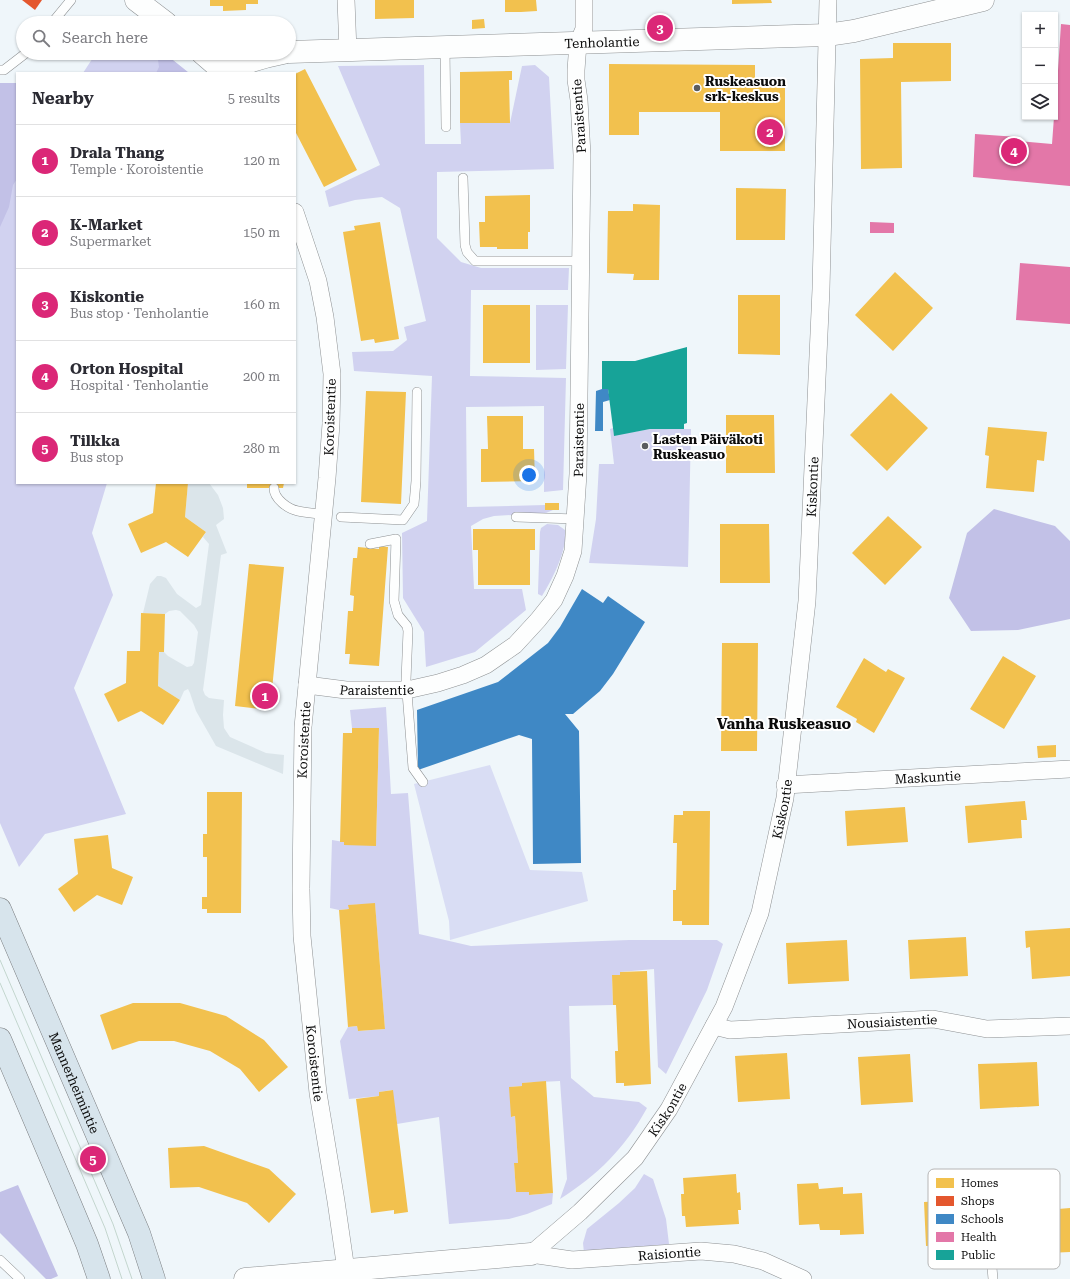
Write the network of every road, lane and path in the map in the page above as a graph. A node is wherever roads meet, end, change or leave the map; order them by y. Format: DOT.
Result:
graph roads {
  1 [pos="136,0"];
  2 [pos="346,0"];
  3 [pos="584,0"];
  4 [pos="828,0"];
  5 [pos="983,0"];
  6 [pos="68,1"];
  7 [pos="57,16"];
  8 [pos="157,16"];
  9 [pos="827,35"];
  10 [pos="578,43"];
  11 [pos="445,48"];
  12 [pos="348,51"];
  13 [pos="296,52"];
  14 [pos="17,60"];
  15 [pos="210,60"];
  16 [pos="254,60"];
  17 [pos="0,70"];
  18 [pos="223,72"];
  19 [pos="226,72"];
  20 [pos="446,126"];
  21 [pos="463,178"];
  22 [pos="296,215"];
  23 [pos="580,261"];
  24 [pos="417,392"];
  25 [pos="274,488"];
  26 [pos="324,515"];
  27 [pos="341,517"];
  28 [pos="516,517"];
  29 [pos="576,520"];
  30 [pos="370,544"];
  31 [pos="308,685"];
  32 [pos="407,690"];
  33 [pos="1070,769"];
  34 [pos="423,782"];
  35 [pos="786,785"];
  36 [pos="0,909"];
  37 [pos="714,1026"];
  38 [pos="1070,1026"];
  39 [pos="0,1039"];
  40 [pos="531,1254"];
  41 [pos="0,1260"];
  42 [pos="992,1269"];
  43 [pos="346,1270"];
  44 [pos="20,1279"];
  45 [pos="99,1279"];
  46 [pos="154,1279"];
  47 [pos="255,1279"];
  48 [pos="803,1279"];
  49 [pos="993,1279"];
  1 -- 8 [label="street"];
  2 -- 12 [label="street"];
  3 -- 10 [label="street, Paraistentie"];
  4 -- 9 [label="street, Kiskontie"];
  5 -- 9 [label="street, Tenholantie"];
  6 -- 7 [label="lane"];
  9 -- 10 [label="street, Tenholantie"];
  9 -- 35 [label="street, Kiskontie"];
  10 -- 11 [label="street, Tenholantie"];
  10 -- 23 [label="street, Paraistentie"];
  11 -- 12 [label="street, Tenholantie"];
  11 -- 20 [label="lane"];
  12 -- 13 [label="street, Tenholantie"];
  14 -- 17 [label="lane"];
  15 -- 18 [label="street"];
  16 -- 19 [label="street"];
  21 -- 23 [label="lane"];
  22 -- 26 [label="street, Koroistentie"];
  23 -- 29 [label="street, Paraistentie"];
  24 -- 27 [label="lane"];
  25 -- 26 [label="lane"];
  26 -- 31 [label="street, Koroistentie"];
  28 -- 29 [label="lane"];
  29 -- 32 [label="street, Paraistentie"];
  30 -- 32 [label="lane"];
  31 -- 32 [label="street, Paraistentie"];
  31 -- 43 [label="street, Koroistentie"];
  32 -- 34 [label="lane"];
  33 -- 35 [label="street, Maskuntie"];
  35 -- 37 [label="street, Kiskontie"];
  36 -- 46 [label="main road, Mannerheimintie"];
  37 -- 38 [label="street, Nousiaistentie"];
  37 -- 40 [label="street, Kiskontie"];
  39 -- 45 [label="main road"];
  40 -- 43 [label="street"];
  40 -- 48 [label="street, Raisiontie"];
  41 -- 44 [label="lane"];
  42 -- 49 [label="lane"];
  43 -- 47 [label="street"];
}
